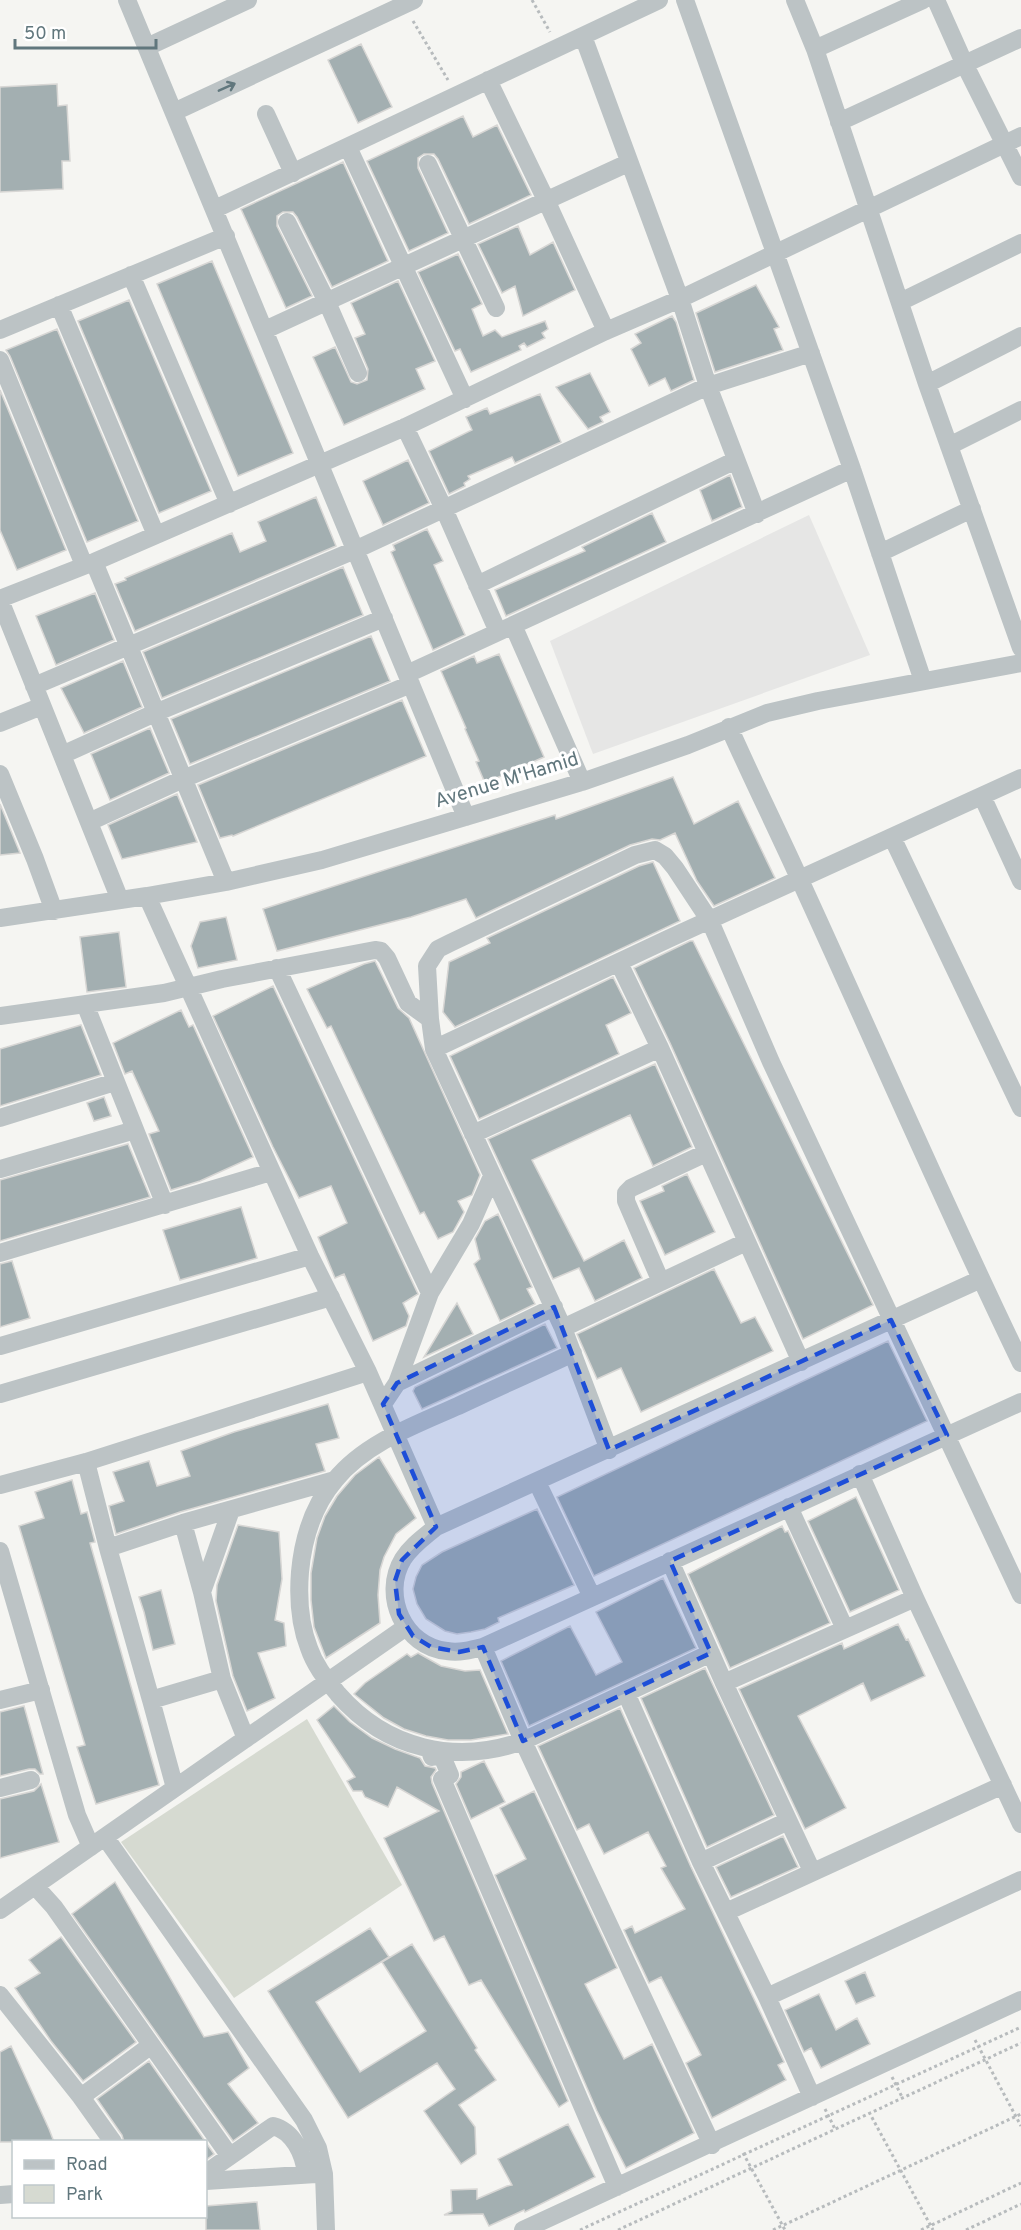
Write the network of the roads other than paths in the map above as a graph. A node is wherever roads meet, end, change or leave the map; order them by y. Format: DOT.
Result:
graph roads {
  1 [pos="127,0"];
  2 [pos="248,0"];
  3 [pos="659,0"];
  4 [pos="685,0"];
  5 [pos="795,0"];
  6 [pos="923,0"];
  7 [pos="936,0"];
  8 [pos="409,2"];
  9 [pos="583,36"];
  10 [pos="1021,38"];
  11 [pos="147,47"];
  12 [pos="815,49"];
  13 [pos="965,65"];
  14 [pos="488,80"];
  15 [pos="174,112"];
  16 [pos="266,114"];
  17 [pos="839,122"];
  18 [pos="1013,140"];
  19 [pos="348,147"];
  20 [pos="628,163"];
  21 [pos="428,164"];
  22 [pos="293,173"];
  23 [pos="1021,177"];
  24 [pos="546,200"];
  25 [pos="867,208"];
  26 [pos="214,209"];
  27 [pos="287,222"];
  28 [pos="226,236"];
  29 [pos="464,238"];
  30 [pos="1021,243"];
  31 [pos="774,253"];
  32 [pos="402,265"];
  33 [pos="131,275"];
  34 [pos="680,299"];
  35 [pos="327,302"];
  36 [pos="900,302"];
  37 [pos="58,305"];
  38 [pos="496,308"];
  39 [pos="0,330"];
  40 [pos="265,330"];
  41 [pos="606,331"];
  42 [pos="1021,336"];
  43 [pos="811,352"];
  44 [pos="0,360"];
  45 [pos="358,373"];
  46 [pos="927,384"];
  47 [pos="708,386"];
  48 [pos="465,399"];
  49 [pos="1021,410"];
  50 [pos="405,427"];
  51 [pos="949,446"];
  52 [pos="736,460"];
  53 [pos="320,465"];
  54 [pos="852,469"];
  55 [pos="229,504"];
  56 [pos="444,509"];
  57 [pos="972,509"];
  58 [pos="757,514"];
  59 [pos="156,535"];
  60 [pos="355,550"];
  61 [pos="880,553"];
  62 [pos="89,564"];
  63 [pos="477,585"];
  64 [pos="0,599"];
  65 [pos="384,618"];
  66 [pos="505,629"];
  67 [pos="127,645"];
  68 [pos="1021,648"];
  69 [pos="1021,663"];
  70 [pos="409,679"];
  71 [pos="923,681"];
  72 [pos="34,686"];
  73 [pos="42,706"];
  74 [pos="155,712"];
  75 [pos="0,723"];
  76 [pos="729,727"];
  77 [pos="62,755"];
  78 [pos="0,774"];
  79 [pos="1021,778"];
  80 [pos="183,779"];
  81 [pos="582,782"];
  82 [pos="982,796"];
  83 [pos="466,818"];
  84 [pos="89,822"];
  85 [pos="892,837"];
  86 [pos="800,878"];
  87 [pos="1021,880"];
  88 [pos="226,882"];
  89 [pos="147,896"];
  90 [pos="120,900"];
  91 [pos="54,911"];
  92 [pos="0,918"];
  93 [pos="710,921"];
  94 [pos="619,963"];
  95 [pos="277,969"];
  96 [pos="189,987"];
  97 [pos="85,1004"];
  98 [pos="0,1016"];
  99 [pos="430,1018"];
  100 [pos="660,1048"];
  101 [pos="434,1049"];
  102 [pos="115,1082"];
  103 [pos="1021,1108"];
  104 [pos="0,1118"];
  105 [pos="135,1130"];
  106 [pos="473,1134"];
  107 [pos="706,1153"];
  108 [pos="0,1169"];
  109 [pos="271,1172"];
  110 [pos="492,1176"];
  111 [pos="165,1205"];
  112 [pos="746,1242"];
  113 [pos="1,1247"];
  114 [pos="310,1256"];
  115 [pos="981,1279"];
  116 [pos="662,1282"];
  117 [pos="430,1293"];
  118 [pos="331,1297"];
  119 [pos="554,1307"];
  120 [pos="891,1320"];
  121 [pos="563,1328"];
  122 [pos="1015,1333"];
  123 [pos="0,1346"];
  124 [pos="573,1353"];
  125 [pos="801,1362"];
  126 [pos="1021,1363"];
  127 [pos="368,1371"];
  128 [pos="397,1383"];
  129 [pos="0,1394"];
  130 [pos="1021,1402"];
  131 [pos="382,1404"];
  132 [pos="395,1434"];
  133 [pos="947,1435"];
  134 [pos="609,1450"];
  135 [pos="86,1462"];
  136 [pos="860,1474"];
  137 [pos="334,1480"];
  138 [pos="537,1482"];
  139 [pos="0,1485"];
  140 [pos="789,1507"];
  141 [pos="231,1509"];
  142 [pos="183,1523"];
  143 [pos="436,1527"];
  144 [pos="108,1548"];
  145 [pos="0,1551"];
  146 [pos="670,1561"];
  147 [pos="202,1592"];
  148 [pos="1021,1595"];
  149 [pos="592,1598"];
  150 [pos="915,1598"];
  151 [pos="405,1627"];
  152 [pos="845,1629"];
  153 [pos="483,1647"];
  154 [pos="711,1653"];
  155 [pos="222,1679"];
  156 [pos="328,1682"];
  157 [pos="724,1683"];
  158 [pos="41,1690"];
  159 [pos="626,1693"];
  160 [pos="0,1700"];
  161 [pos="151,1700"];
  162 [pos="246,1739"];
  163 [pos="523,1741"];
  164 [pos="428,1748"];
  165 [pos="31,1780"];
  166 [pos="1003,1785"];
  167 [pos="0,1788"];
  168 [pos="175,1788"];
  169 [pos="788,1821"];
  170 [pos="1021,1824"];
  171 [pos="98,1842"];
  172 [pos="701,1862"];
  173 [pos="812,1871"];
  174 [pos="1021,1881"];
  175 [pos="35,1886"];
  176 [pos="0,1910"];
  177 [pos="726,1912"];
  178 [pos="0,1995"];
  179 [pos="767,1997"];
  180 [pos="1021,2000"];
  181 [pos="150,2046"];
  182 [pos="81,2097"];
  183 [pos="813,2097"];
  184 [pos="113,2140"];
  185 [pos="712,2145"];
  186 [pos="229,2155"];
  187 [pos="207,2172"];
  188 [pos="315,2174"];
  189 [pos="207,2181"];
  190 [pos="617,2187"];
  191 [pos="326,2230"];
  192 [pos="523,2230"];
  1 -- 11 [label="street"];
  2 -- 11 [label="street"];
  3 -- 9 [label="street"];
  4 -- 31 [label="street"];
  5 -- 12 [label="street"];
  6 -- 12 [label="street"];
  7 -- 13 [label="street"];
  15 -- 8 [label="street, one-way"];
  9 -- 14 [label="street"];
  9 -- 20 [label="street"];
  10 -- 13 [label="street"];
  11 -- 15 [label="street"];
  12 -- 17 [label="street"];
  13 -- 17 [label="street"];
  13 -- 18 [label="street"];
  14 -- 19 [label="street"];
  14 -- 24 [label="street"];
  15 -- 26 [label="street"];
  16 -- 22 [label="street"];
  17 -- 25 [label="street"];
  18 -- 23 [label="street"];
  18 -- 25 [label="street"];
  19 -- 22 [label="street"];
  19 -- 32 [label="street"];
  20 -- 24 [label="street"];
  20 -- 34 [label="street"];
  21 -- 29 [label="street"];
  22 -- 26 [label="street"];
  24 -- 29 [label="street"];
  24 -- 41 [label="street"];
  25 -- 31 [label="street"];
  25 -- 36 [label="street"];
  26 -- 28 [label="street"];
  27 -- 35 [label="street"];
  28 -- 33 [label="street"];
  28 -- 40 [label="street"];
  29 -- 32 [label="street"];
  29 -- 38 [label="street"];
  30 -- 36 [label="street"];
  31 -- 34 [label="street"];
  31 -- 43 [label="street"];
  32 -- 35 [label="street"];
  32 -- 48 [label="street"];
  33 -- 37 [label="street"];
  33 -- 55 [label="street"];
  34 -- 41 [label="street"];
  34 -- 47 [label="street"];
  35 -- 40 [label="street"];
  35 -- 45 [label="street"];
  36 -- 46 [label="street"];
  37 -- 39 [label="street"];
  37 -- 59 [label="street"];
  40 -- 53 [label="street"];
  41 -- 48 [label="street"];
  42 -- 46 [label="street"];
  43 -- 47 [label="street"];
  43 -- 54 [label="street"];
  44 -- 62 [label="street"];
  46 -- 51 [label="street"];
  47 -- 52 [label="street"];
  47 -- 56 [label="street"];
  48 -- 50 [label="street"];
  49 -- 51 [label="street"];
  50 -- 53 [label="street"];
  50 -- 56 [label="street"];
  51 -- 57 [label="street"];
  52 -- 58 [label="street"];
  52 -- 63 [label="street"];
  53 -- 55 [label="street"];
  53 -- 60 [label="street"];
  54 -- 58 [label="street"];
  54 -- 61 [label="street"];
  55 -- 59 [label="street"];
  56 -- 60 [label="street"];
  56 -- 63 [label="street"];
  57 -- 61 [label="street"];
  57 -- 68 [label="street"];
  58 -- 66 [label="street"];
  59 -- 62 [label="street"];
  60 -- 65 [label="street"];
  60 -- 67 [label="street"];
  61 -- 71 [label="street"];
  62 -- 64 [label="street"];
  62 -- 67 [label="street"];
  63 -- 66 [label="street"];
  64 -- 72 [label="street"];
  65 -- 70 [label="street"];
  65 -- 74 [label="street"];
  66 -- 70 [label="street"];
  66 -- 81 [label="street"];
  67 -- 72 [label="street"];
  67 -- 74 [label="street"];
  69 -- 71 [label="street, Avenue M'Hamid"];
  70 -- 80 [label="street"];
  70 -- 83 [label="street"];
  71 -- 76 [label="street, Avenue M'Hamid"];
  72 -- 73 [label="street"];
  73 -- 75 [label="street"];
  73 -- 77 [label="street"];
  74 -- 77 [label="street"];
  74 -- 80 [label="street"];
  76 -- 81 [label="street, Avenue M'Hamid"];
  76 -- 86 [label="street"];
  77 -- 84 [label="street"];
  78 -- 91 [label="street"];
  79 -- 82 [label="street"];
  80 -- 84 [label="street"];
  80 -- 88 [label="street"];
  81 -- 83 [label="street, Avenue M'Hamid"];
  82 -- 85 [label="street"];
  82 -- 87 [label="street"];
  83 -- 88 [label="street, Avenue M'Hamid"];
  84 -- 90 [label="street"];
  85 -- 86 [label="street"];
  85 -- 103 [label="street"];
  86 -- 93 [label="street"];
  86 -- 115 [label="street"];
  88 -- 89 [label="street, Avenue M'Hamid"];
  89 -- 90 [label="street, Avenue M'Hamid"];
  89 -- 96 [label="street"];
  90 -- 91 [label="street, Avenue M'Hamid"];
  91 -- 92 [label="street, Avenue M'Hamid"];
  93 -- 94 [label="street"];
  93 -- 99 [label="street"];
  93 -- 120 [label="street"];
  94 -- 100 [label="street"];
  94 -- 101 [label="street"];
  95 -- 96 [label="street"];
  95 -- 99 [label="street"];
  95 -- 117 [label="street"];
  96 -- 97 [label="street"];
  96 -- 109 [label="street"];
  97 -- 98 [label="street"];
  97 -- 102 [label="street"];
  99 -- 101 [label="street"];
  100 -- 106 [label="street"];
  100 -- 107 [label="street"];
  101 -- 106 [label="street"];
  102 -- 104 [label="street"];
  102 -- 105 [label="street"];
  105 -- 108 [label="street"];
  105 -- 111 [label="street"];
  106 -- 110 [label="street"];
  107 -- 112 [label="street"];
  107 -- 116 [label="street"];
  109 -- 111 [label="street"];
  109 -- 114 [label="street"];
  110 -- 117 [label="street"];
  110 -- 119 [label="street"];
  111 -- 113 [label="street"];
  112 -- 116 [label="street"];
  112 -- 125 [label="street"];
  114 -- 118 [label="street"];
  114 -- 123 [label="street"];
  115 -- 120 [label="street"];
  115 -- 122 [label="street"];
  116 -- 121 [label="street"];
  117 -- 128 [label="street"];
  118 -- 127 [label="street"];
  118 -- 129 [label="street"];
  119 -- 121 [label="street"];
  119 -- 128 [label="street"];
  120 -- 125 [label="street"];
  120 -- 133 [label="street"];
  121 -- 124 [label="street"];
  122 -- 126 [label="street"];
  124 -- 132 [label="street"];
  124 -- 134 [label="street"];
  125 -- 134 [label="street"];
  127 -- 131 [label="street"];
  127 -- 135 [label="street"];
  128 -- 131 [label="street"];
  130 -- 133 [label="street"];
  131 -- 132 [label="street"];
  132 -- 137 [label="street"];
  132 -- 143 [label="street"];
  133 -- 136 [label="street"];
  133 -- 148 [label="street"];
  134 -- 138 [label="street"];
  135 -- 139 [label="street"];
  135 -- 144 [label="street"];
  136 -- 140 [label="street"];
  136 -- 150 [label="street"];
  137 -- 141 [label="street"];
  137 -- 156 [label="street"];
  138 -- 143 [label="street"];
  138 -- 149 [label="street"];
  140 -- 146 [label="street"];
  140 -- 152 [label="street"];
  141 -- 142 [label="street"];
  141 -- 147 [label="street"];
  142 -- 144 [label="street"];
  142 -- 147 [label="street"];
  143 -- 151 [label="street"];
  144 -- 161 [label="street"];
  145 -- 158 [label="street"];
  146 -- 149 [label="street"];
  146 -- 154 [label="street"];
  147 -- 155 [label="street"];
  149 -- 153 [label="street"];
  150 -- 152 [label="street"];
  150 -- 166 [label="street"];
  151 -- 153 [label="street"];
  151 -- 156 [label="street"];
  152 -- 157 [label="street"];
  153 -- 163 [label="street"];
  154 -- 157 [label="street"];
  154 -- 159 [label="street"];
  155 -- 161 [label="street"];
  155 -- 162 [label="street"];
  156 -- 162 [label="street"];
  156 -- 164 [label="street"];
  157 -- 169 [label="street"];
  158 -- 160 [label="street"];
  158 -- 171 [label="street"];
  159 -- 163 [label="street"];
  159 -- 172 [label="street"];
  161 -- 168 [label="street"];
  162 -- 168 [label="street"];
  163 -- 164 [label="street"];
  163 -- 185 [label="street"];
  164 -- 190 [label="street"];
  165 -- 167 [label="street"];
  166 -- 170 [label="street"];
  166 -- 173 [label="street"];
  168 -- 171 [label="street"];
  169 -- 172 [label="street"];
  169 -- 173 [label="street"];
  171 -- 175 [label="street"];
  171 -- 188 [label="street"];
  172 -- 177 [label="street"];
  173 -- 177 [label="street"];
  174 -- 179 [label="street"];
  175 -- 176 [label="street"];
  175 -- 181 [label="street"];
  177 -- 179 [label="street"];
  178 -- 182 [label="street"];
  179 -- 183 [label="street"];
  180 -- 183 [label="street"];
  181 -- 182 [label="street"];
  181 -- 186 [label="street"];
  182 -- 184 [label="street"];
  183 -- 185 [label="street"];
  185 -- 190 [label="street"];
  186 -- 187 [label="street"];
  186 -- 188 [label="street"];
  188 -- 189 [label="street"];
  188 -- 191 [label="street"];
  190 -- 192 [label="street"];
}
